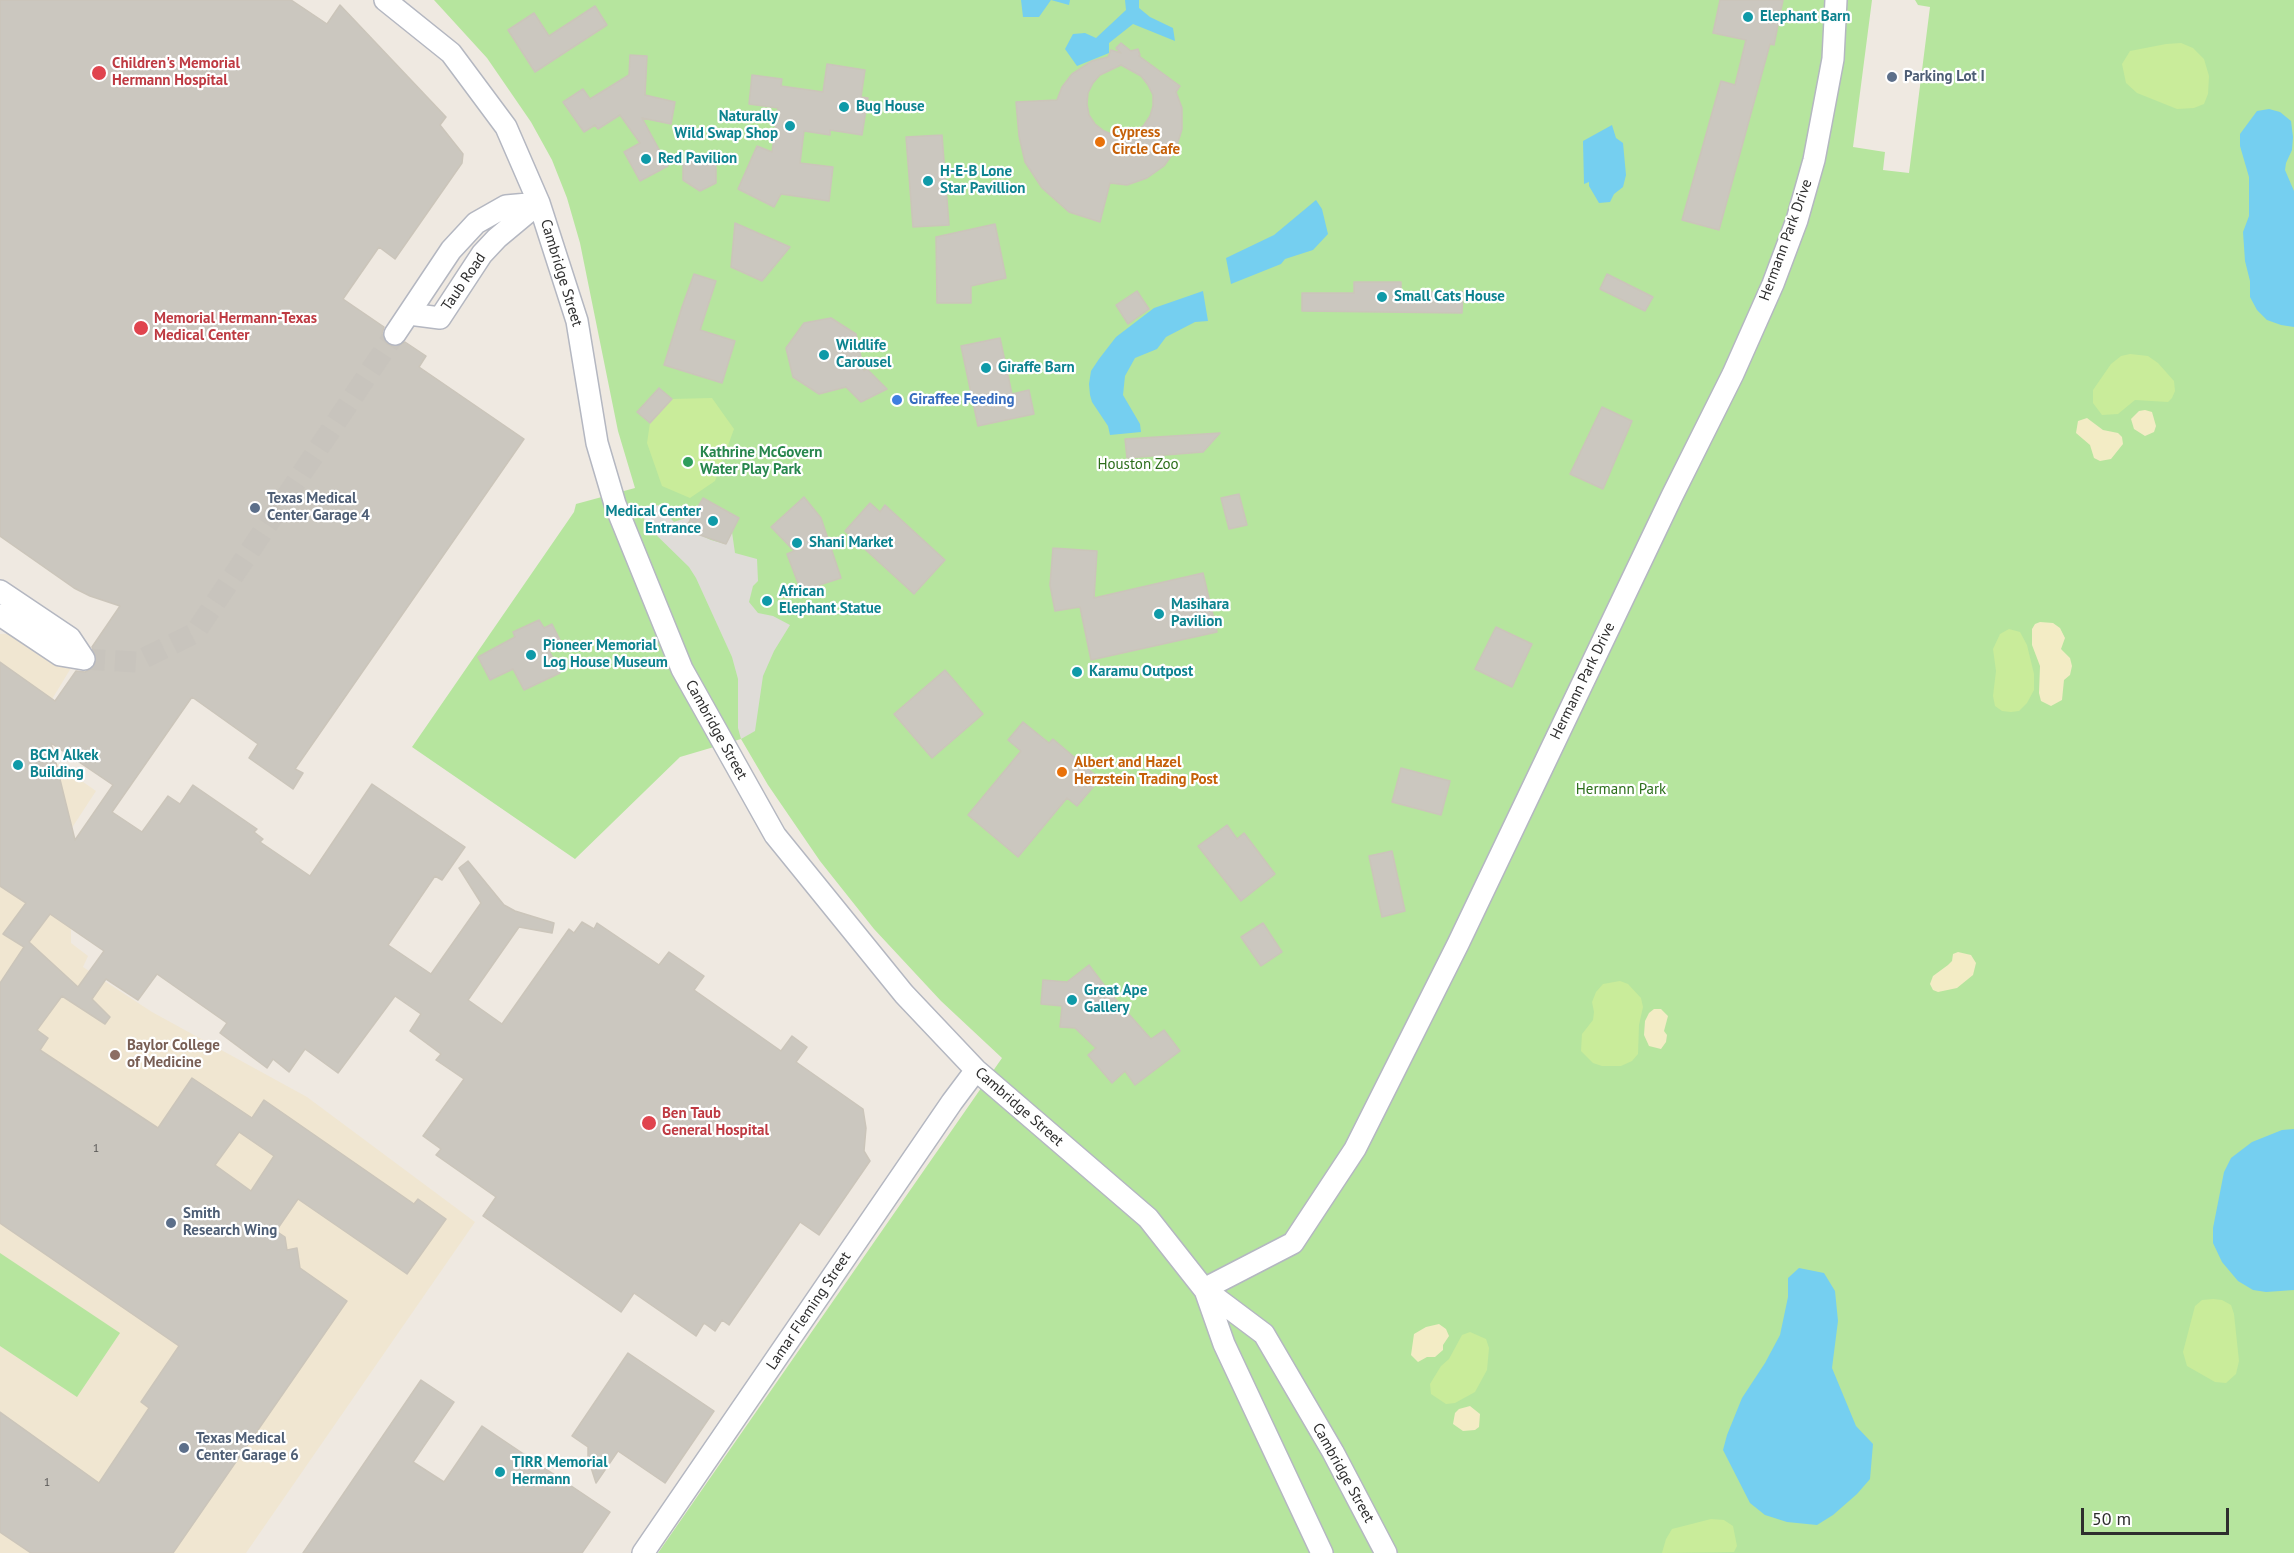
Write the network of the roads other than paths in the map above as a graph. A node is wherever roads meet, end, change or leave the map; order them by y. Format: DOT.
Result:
graph roads {
  1 [pos="385,0"];
  2 [pos="1836,0"];
  3 [pos="539,203"];
  4 [pos="409,314"];
  5 [pos="395,334"];
  6 [pos="0,591"];
  7 [pos="0,615"];
  8 [pos="976,1070"];
  9 [pos="1204,1289"];
  10 [pos="644,1553"];
  11 [pos="1322,1553"];
  12 [pos="1386,1553"];
  1 -- 3 [label="street, Cambridge Street"];
  2 -- 9 [label="street, Hermann Park Drive"];
  3 -- 4 [label="street, Taub Road"];
  3 -- 4 [label="street, Taub Road"];
  3 -- 8 [label="street, Cambridge Street"];
  4 -- 5 [label="street, Taub Road"];
  6 -- 7 [label="street"];
  8 -- 9 [label="street, Cambridge Street"];
  8 -- 10 [label="street, Lamar Fleming Street"];
  9 -- 11 [label="street, Cambridge Street"];
  9 -- 12 [label="street, Cambridge Street"];
}
